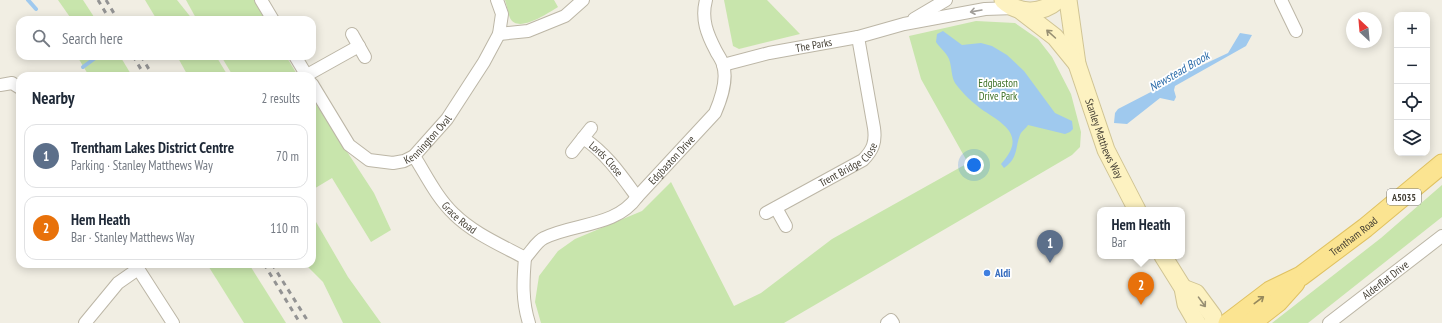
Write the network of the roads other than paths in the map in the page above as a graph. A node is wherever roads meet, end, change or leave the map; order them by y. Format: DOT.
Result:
graph roads {
  1 [pos="261,0"];
  2 [pos="497,0"];
  3 [pos="583,0"];
  4 [pos="706,0"];
  5 [pos="946,0"];
  6 [pos="1058,0"];
  7 [pos="1068,0"];
  8 [pos="1281,0"];
  9 [pos="1013,6"];
  10 [pos="271,16"];
  11 [pos="904,24"];
  12 [pos="1296,31"];
  13 [pos="352,34"];
  14 [pos="499,34"];
  15 [pos="858,37"];
  16 [pos="358,46"];
  17 [pos="365,57"];
  18 [pos="298,60"];
  19 [pos="1076,64"];
  20 [pos="723,65"];
  21 [pos="305,72"];
  22 [pos="316,73"];
  23 [pos="0,85"];
  24 [pos="16,86"];
  25 [pos="316,90"];
  26 [pos="590,128"];
  27 [pos="583,138"];
  28 [pos="572,152"];
  29 [pos="414,156"];
  30 [pos="1442,164"];
  31 [pos="637,197"];
  32 [pos="1135,207"];
  33 [pos="786,226"];
  34 [pos="1442,236"];
  35 [pos="525,258"];
  36 [pos="1165,259"];
  37 [pos="135,268"];
  38 [pos="137,268"];
  39 [pos="1301,276"];
  40 [pos="1183,288"];
  41 [pos="85,323"];
  42 [pos="173,323"];
  43 [pos="529,323"];
  44 [pos="887,323"];
  45 [pos="893,323"];
  46 [pos="1197,323"];
  47 [pos="1213,323"];
  48 [pos="1228,323"];
  49 [pos="1251,323"];
  50 [pos="1329,323"];
  1 -- 10 [label="street"];
  2 -- 14 [label="street, Kennington Oval"];
  3 -- 14 [label="street"];
  4 -- 20 [label="street, Edgbaston Drive"];
  5 -- 11 [label="street, The Parks"];
  6 -- 9 [label="main road"];
  7 -- 19 [label="main road, Stanley Matthews Way"];
  8 -- 12 [label="street"];
  9 -- 11 [label="street, The Parks, one-way"];
  19 -- 9 [label="main road, Stanley Matthews Way, one-way"];
  11 -- 15 [label="street, The Parks"];
  13 -- 16 [label="street"];
  14 -- 29 [label="street, Kennington Oval"];
  15 -- 20 [label="street, The Parks"];
  15 -- 33 [label="street, Trent Bridge Close"];
  16 -- 17 [label="street"];
  16 -- 22 [label="street"];
  18 -- 21 [label="street, Kennington Oval"];
  19 -- 32 [label="main road, Stanley Matthews Way"];
  20 -- 31 [label="street, Edgbaston Drive"];
  23 -- 24 [label="street"];
  25 -- 29 [label="street, Kennington Oval"];
  26 -- 27 [label="street"];
  27 -- 28 [label="street, Lords Close"];
  27 -- 31 [label="street, Lords Close"];
  29 -- 35 [label="street, Grace Road"];
  30 -- 39 [label="main road, Trentham Road / A5035"];
  31 -- 35 [label="street, Edgbaston Drive"];
  34 -- 50 [label="street, Alderflat Drive"];
  35 -- 43 [label="street"];
  36 -- 40 [label="main road"];
  37 -- 41 [label="street"];
  38 -- 42 [label="street"];
  48 -- 39 [label="main road, Trentham Road / A5035, one-way"];
  39 -- 49 [label="main road, Trentham Road / A5035"];
  40 -- 46 [label="main road"];
  40 -- 47 [label="main road, one-way"];
  44 -- 45 [label="street"];
}
